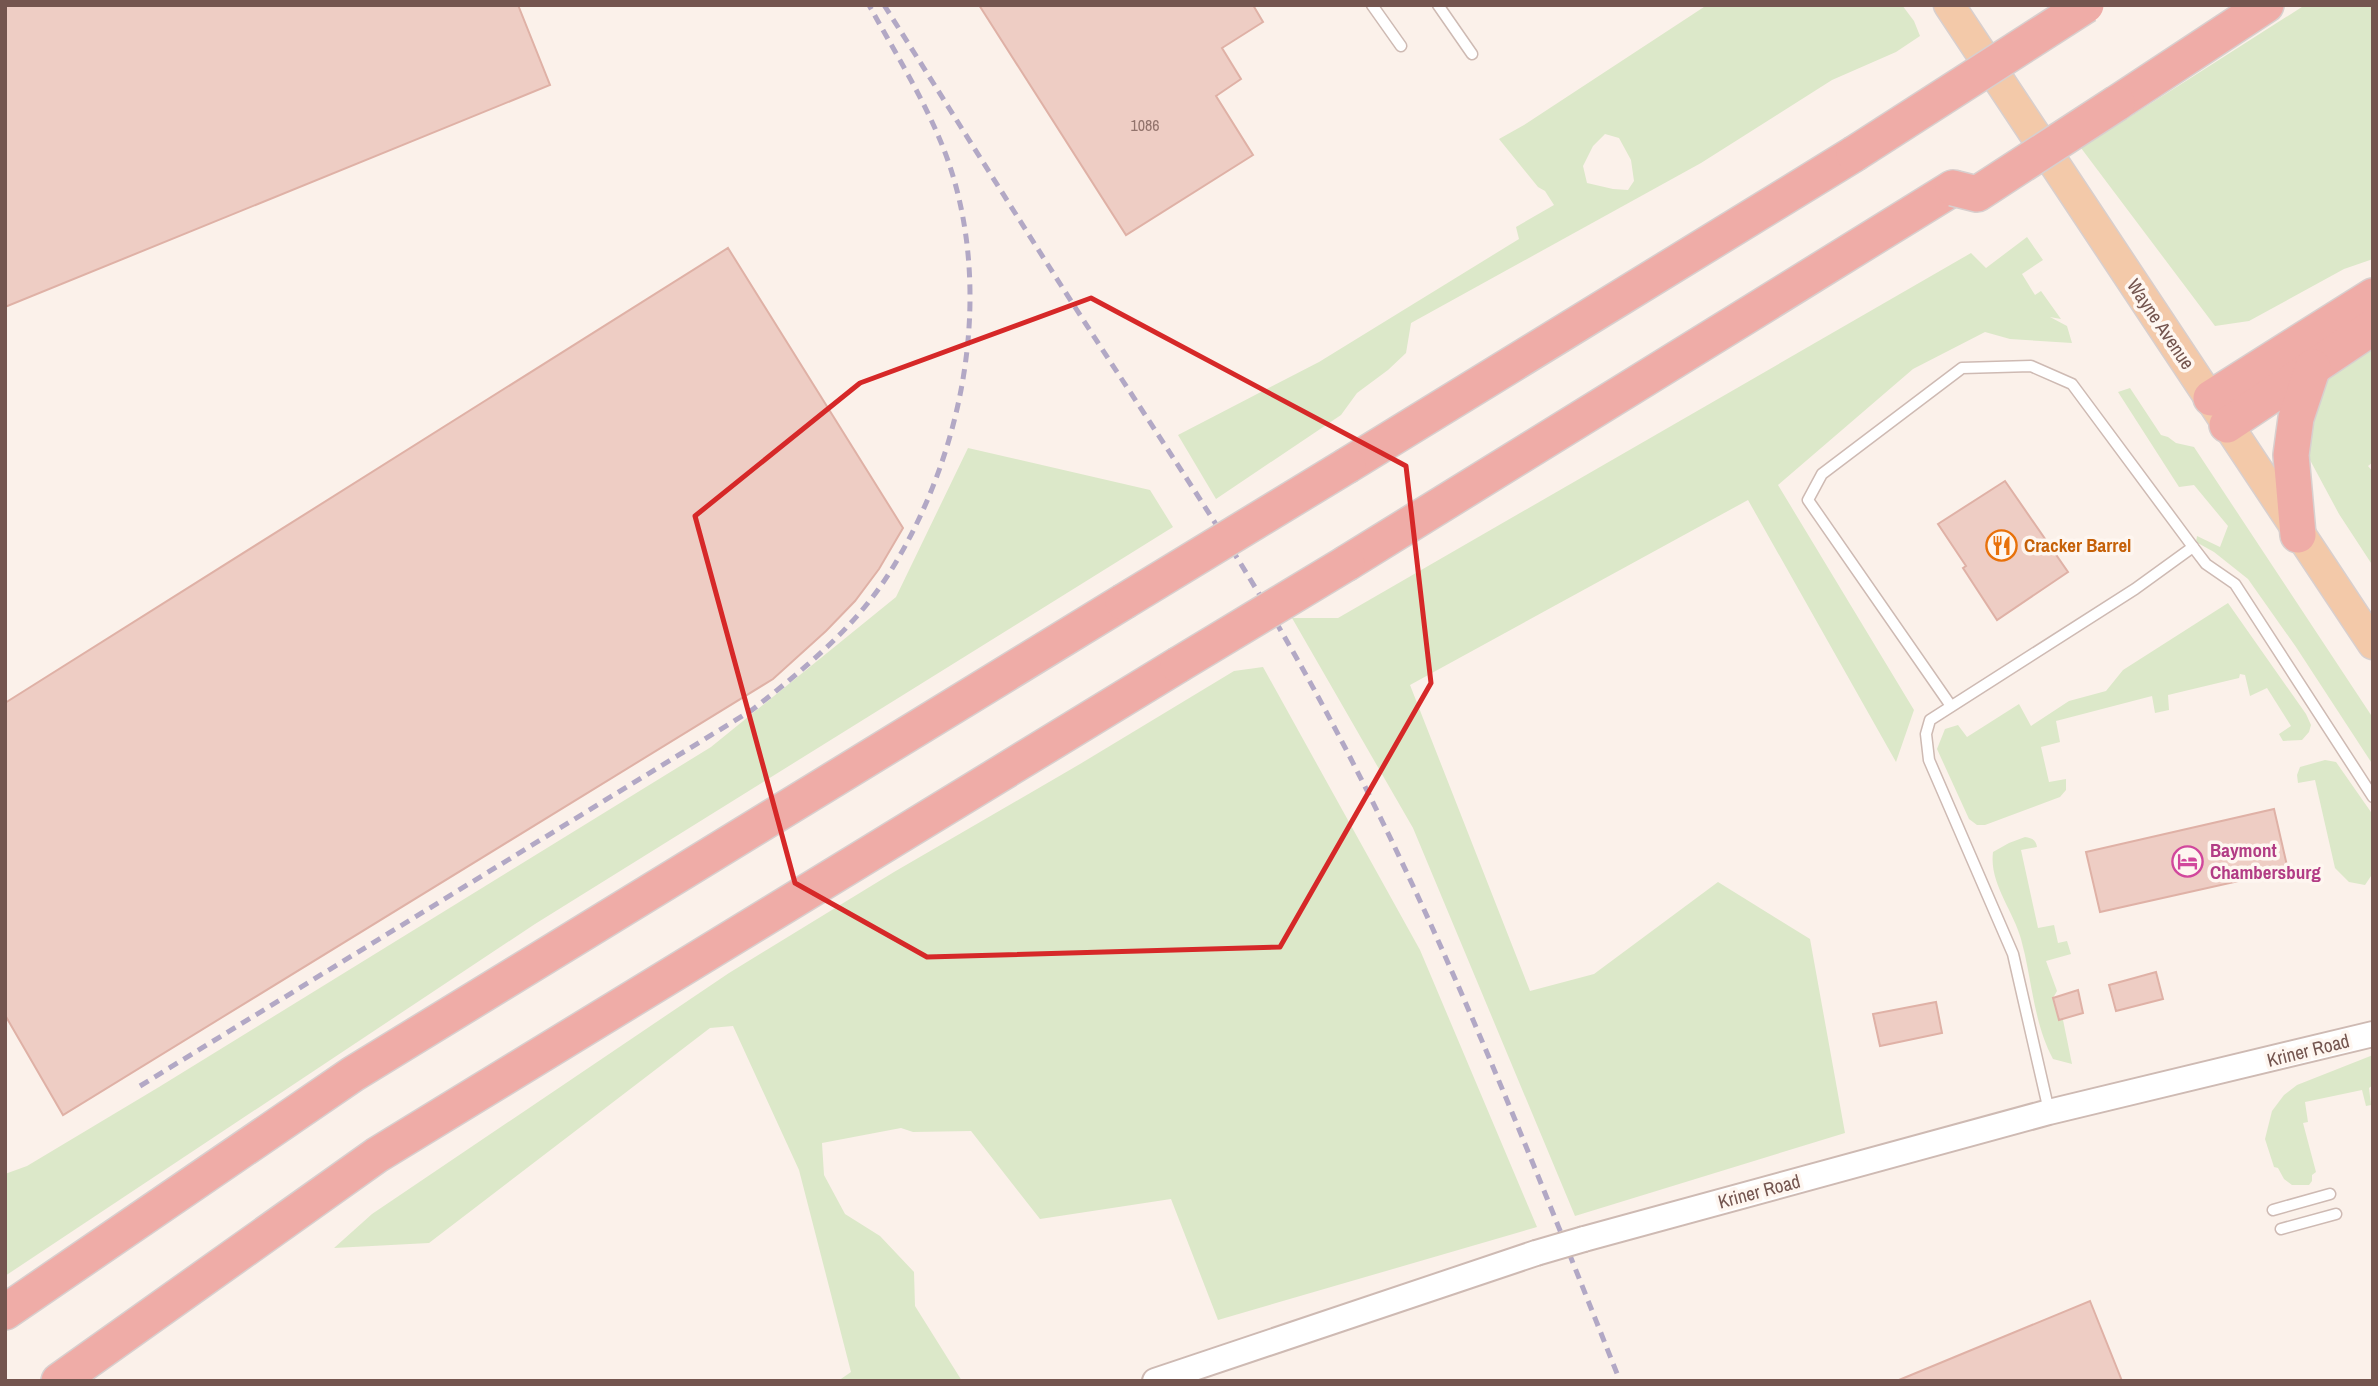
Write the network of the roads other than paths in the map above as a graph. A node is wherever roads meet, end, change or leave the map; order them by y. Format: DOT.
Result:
graph roads {
  1 [pos="1372,5"];
  2 [pos="1438,5"];
  3 [pos="1949,5"];
  4 [pos="2087,5"];
  5 [pos="2224,5"];
  6 [pos="2266,5"];
  7 [pos="1401,46"];
  8 [pos="1472,54"];
  9 [pos="2113,96"];
  10 [pos="2373,296"];
  11 [pos="2373,327"];
  12 [pos="2313,367"];
  13 [pos="2219,412"];
  14 [pos="2298,535"];
  15 [pos="2193,547"];
  16 [pos="2373,644"];
  17 [pos="1951,706"];
  18 [pos="2373,797"];
  19 [pos="2373,1034"];
  20 [pos="2049,1112"];
  21 [pos="2330,1194"];
  22 [pos="2273,1210"];
  23 [pos="2336,1214"];
  24 [pos="2281,1229"];
  25 [pos="5,1312"];
  26 [pos="59,1381"];
  27 [pos="1156,1381"];
  1 -- 7 [label="lane"];
  2 -- 8 [label="lane"];
  3 -- 13 [label="main road, Wayne Avenue"];
  4 -- 25 [label="highway, bridge"];
  5 -- 9 [label="highway"];
  6 -- 9 [label="highway"];
  9 -- 26 [label="highway, bridge"];
  10 -- 13 [label="highway"];
  11 -- 12 [label="highway"];
  12 -- 13 [label="highway"];
  12 -- 14 [label="highway"];
  13 -- 14 [label="main road, Wayne Avenue"];
  14 -- 16 [label="main road, Wayne Avenue"];
  15 -- 17 [label="lane"];
  15 -- 17 [label="lane"];
  15 -- 18 [label="lane"];
  17 -- 20 [label="lane"];
  19 -- 20 [label="street, Kriner Road"];
  20 -- 27 [label="street, Kriner Road, bridge"];
  21 -- 22 [label="lane"];
  23 -- 24 [label="lane"];
}
